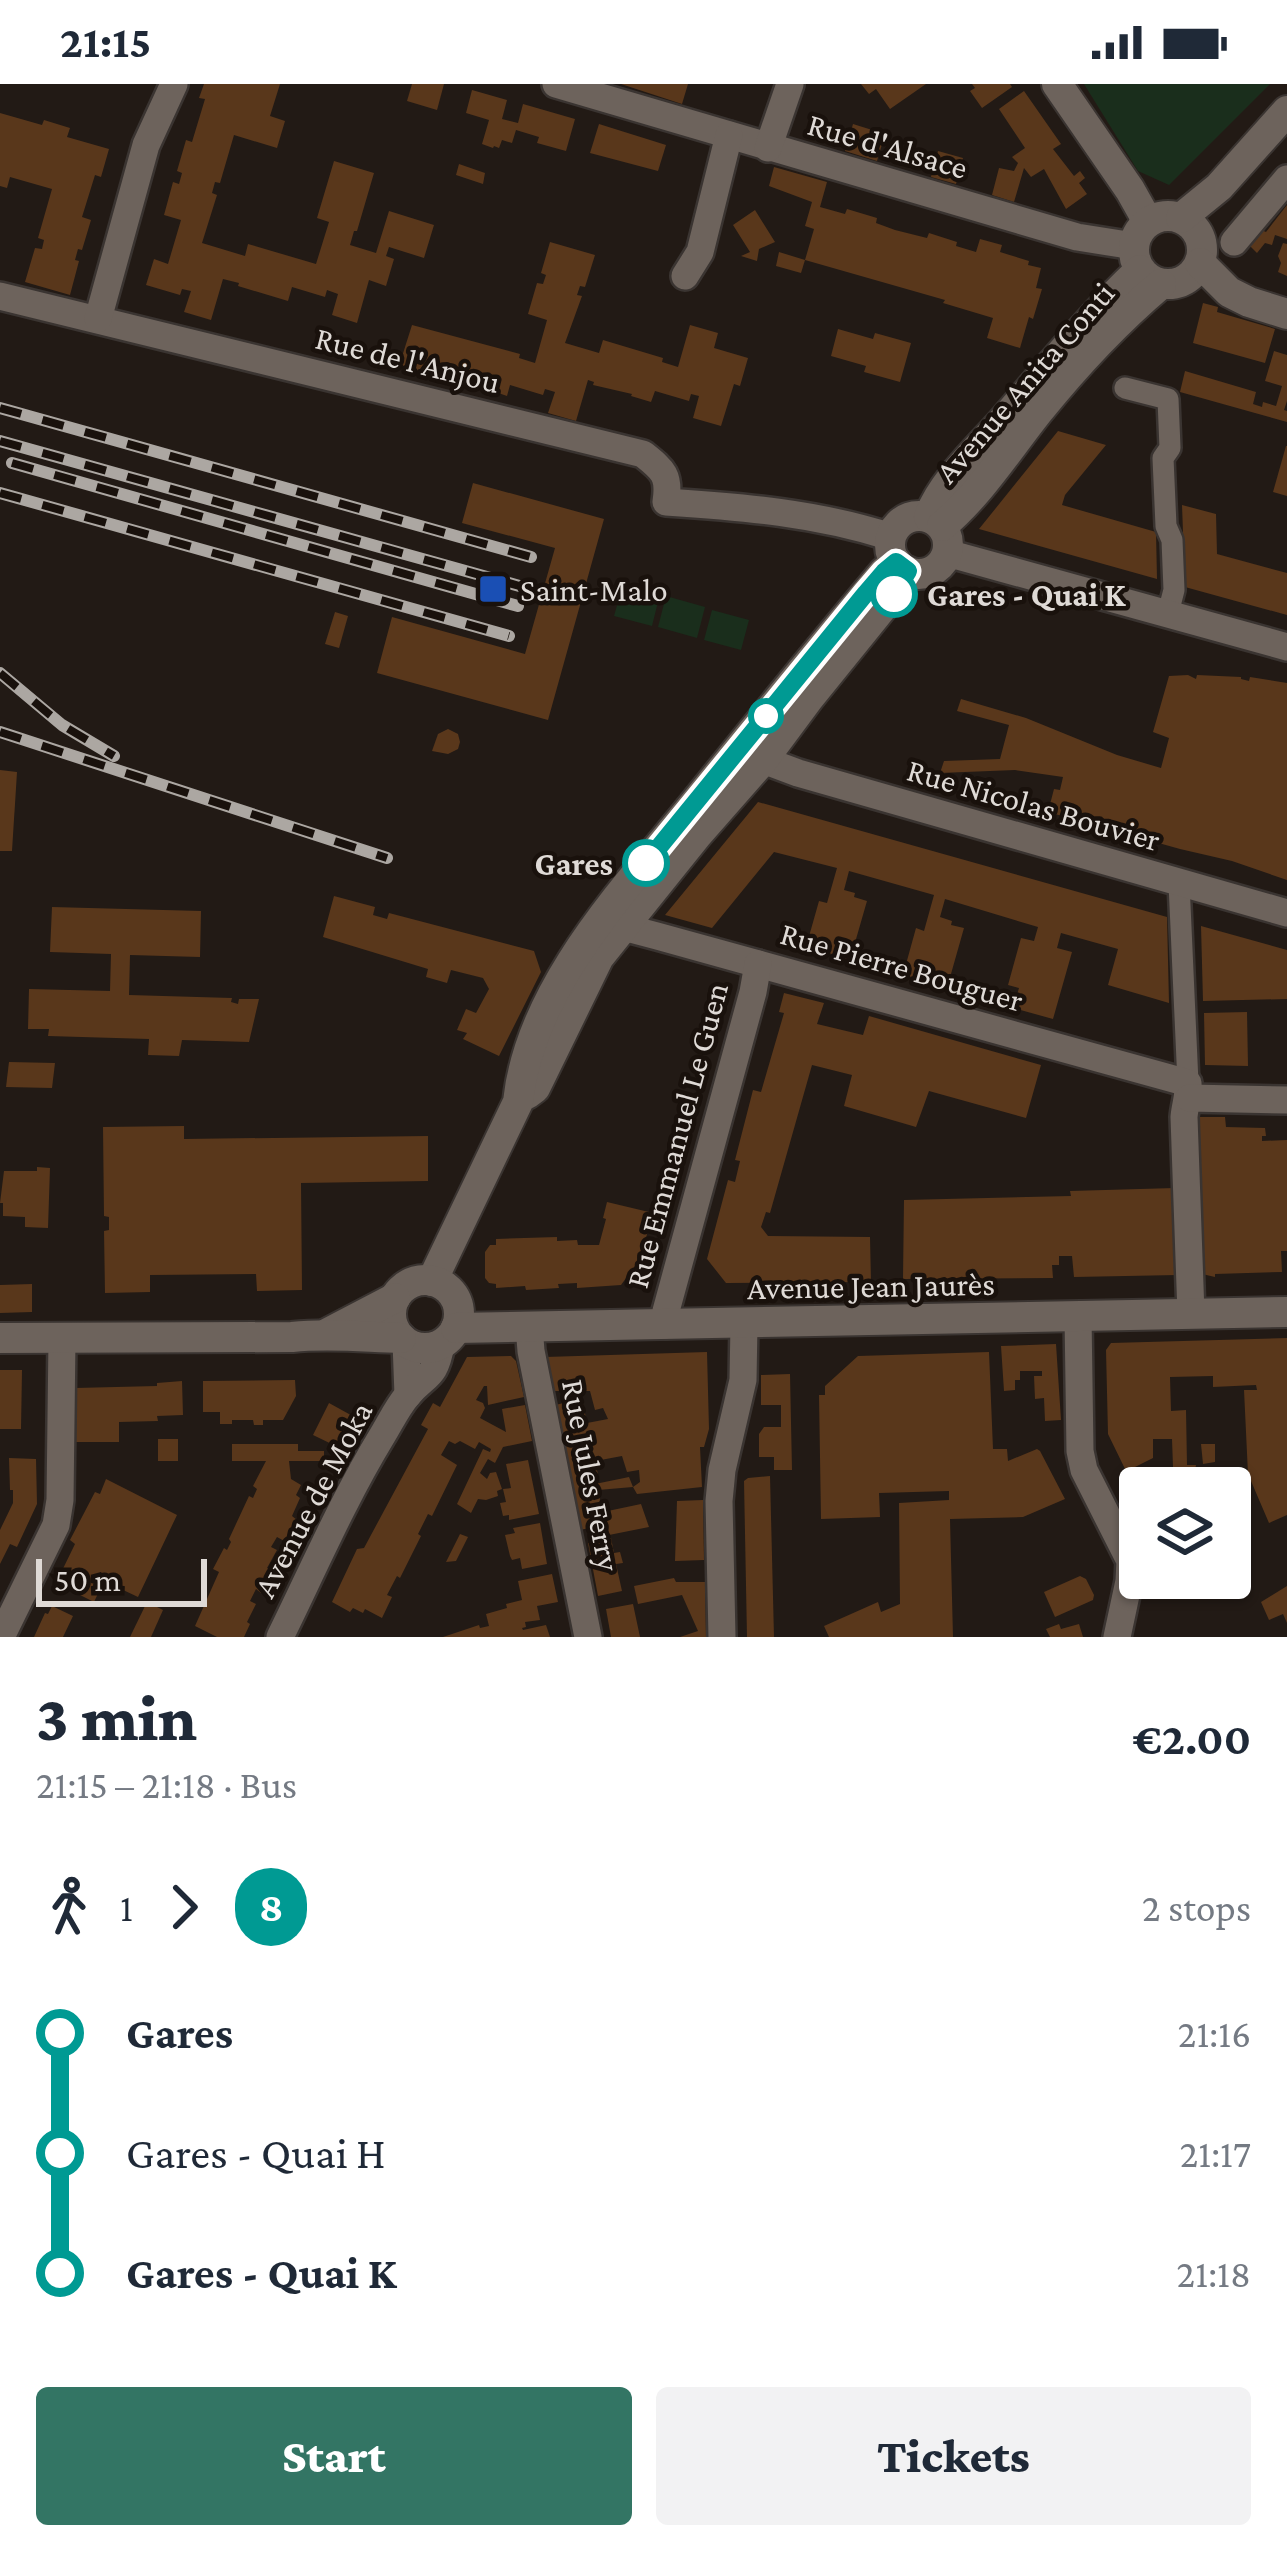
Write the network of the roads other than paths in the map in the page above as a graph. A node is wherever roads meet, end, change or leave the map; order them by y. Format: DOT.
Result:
graph roads {
  1 [pos="175,84"];
  2 [pos="556,84"];
  3 [pos="790,84"];
  4 [pos="1057,84"];
  5 [pos="1287,111"];
  6 [pos="729,135"];
  7 [pos="1287,138"];
  8 [pos="768,148"];
  9 [pos="1287,179"];
  10 [pos="1193,239"];
  11 [pos="1234,242"];
  12 [pos="1146,255"];
  13 [pos="686,276"];
  14 [pos="0,296"];
  15 [pos="1287,314"];
  16 [pos="98,319"];
  17 [pos="1125,388"];
  18 [pos="939,532"];
  19 [pos="898,557"];
  20 [pos="1168,613"];
  21 [pos="1287,647"];
  22 [pos="764,760"];
  23 [pos="1179,883"];
  24 [pos="1287,913"];
  25 [pos="609,927"];
  26 [pos="758,964"];
  27 [pos="1188,1091"];
  28 [pos="1287,1100"];
  29 [pos="432,1281"];
  30 [pos="395,1298"];
  31 [pos="1287,1312"];
  32 [pos="1191,1314"];
  33 [pos="1078,1316"];
  34 [pos="744,1324"];
  35 [pos="664,1325"];
  36 [pos="529,1326"];
  37 [pos="328,1333"];
  38 [pos="449,1336"];
  39 [pos="0,1338"];
  40 [pos="62,1338"];
  41 [pos="404,1340"];
  42 [pos="408,1395"];
  43 [pos="2,1637"];
  44 [pos="280,1637"];
  45 [pos="588,1637"];
  46 [pos="722,1637"];
  47 [pos="1117,1637"];
  1 -- 16 [label="street"];
  2 -- 6 [label="street, Rue d'Alsace"];
  3 -- 8 [label="street"];
  4 -- 12 [label="street"];
  5 -- 10 [label="street"];
  6 -- 8 [label="street, Rue d'Alsace"];
  6 -- 13 [label="street"];
  7 -- 10 [label="street"];
  8 -- 12 [label="street, Rue d'Alsace"];
  9 -- 11 [label="street"];
  10 -- 12 [label="street"];
  10 -- 12 [label="street, Avenue Anita Conti"];
  10 -- 15 [label="street"];
  12 -- 18 [label="street, Avenue Anita Conti"];
  14 -- 16 [label="street, Rue de l'Anjou"];
  16 -- 19 [label="street, Rue de l'Anjou"];
  17 -- 20 [label="street"];
  18 -- 19 [label="street"];
  18 -- 19 [label="street"];
  18 -- 20 [label="street"];
  19 -- 22 [label="street"];
  19 -- 25 [label="street"];
  20 -- 21 [label="street"];
  22 -- 23 [label="street, Rue Nicolas Bouvier"];
  22 -- 25 [label="street"];
  23 -- 24 [label="street, Rue Nicolas Bouvier"];
  23 -- 27 [label="street"];
  25 -- 26 [label="street, Rue Pierre Bouguer"];
  25 -- 29 [label="street"];
  26 -- 27 [label="street, Rue Pierre Bouguer"];
  26 -- 35 [label="street, Rue Emmanuel Le Guen"];
  27 -- 28 [label="street, Rue Pierre Bouguer"];
  27 -- 32 [label="street"];
  29 -- 30 [label="street"];
  29 -- 38 [label="street"];
  30 -- 37 [label="street"];
  30 -- 41 [label="street"];
  31 -- 32 [label="street, Avenue Jean Jaurès"];
  32 -- 33 [label="street, Avenue Jean Jaurès"];
  33 -- 34 [label="street, Avenue Jean Jaurès"];
  33 -- 47 [label="street"];
  34 -- 35 [label="street, Avenue Jean Jaurès"];
  34 -- 46 [label="street"];
  35 -- 36 [label="street, Avenue Jean Jaurès"];
  36 -- 38 [label="street, Avenue Jean Jaurès"];
  36 -- 45 [label="street, Rue Jules Ferry"];
  37 -- 40 [label="street"];
  37 -- 41 [label="street"];
  38 -- 41 [label="street"];
  38 -- 42 [label="street, Avenue de Moka"];
  39 -- 40 [label="street"];
  40 -- 43 [label="street"];
  41 -- 42 [label="street, Avenue de Moka"];
  42 -- 44 [label="street, Avenue de Moka"];
}
